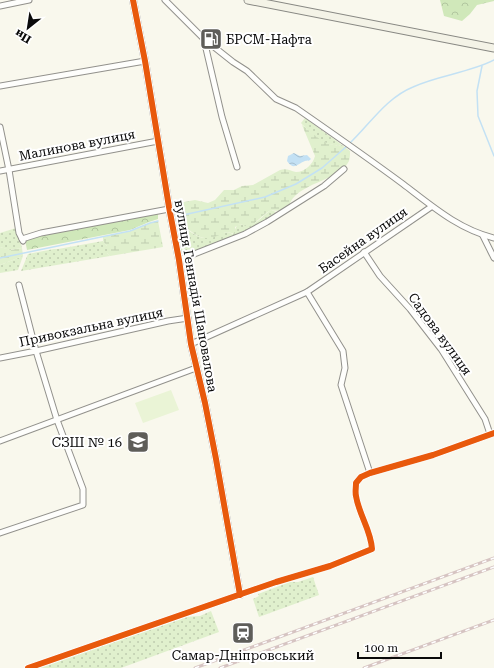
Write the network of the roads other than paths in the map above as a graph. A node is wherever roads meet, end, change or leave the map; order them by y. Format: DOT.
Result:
graph roads {
  1 [pos="29,0"];
  2 [pos="133,0"];
  3 [pos="165,0"];
  4 [pos="248,0"];
  5 [pos="0,6"];
  6 [pos="204,39"];
  7 [pos="493,47"];
  8 [pos="145,61"];
  9 [pos="0,86"];
  10 [pos="0,127"];
  11 [pos="158,141"];
  12 [pos="237,167"];
  13 [pos="344,169"];
  14 [pos="9,170"];
  15 [pos="0,171"];
  16 [pos="431,207"];
  17 [pos="169,208"];
  18 [pos="483,236"];
  19 [pos="494,238"];
  20 [pos="364,252"];
  21 [pos="494,258"];
  22 [pos="179,260"];
  23 [pos="19,285"];
  24 [pos="307,292"];
  25 [pos="188,318"];
  26 [pos="191,344"];
  27 [pos="36,351"];
  28 [pos="0,358"];
  29 [pos="196,368"];
  30 [pos="57,420"];
  31 [pos="492,434"];
  32 [pos="0,441"];
  33 [pos="370,473"];
  34 [pos="0,533"];
  35 [pos="240,595"];
  36 [pos="28,668"];
  1 -- 5 [label="street"];
  2 -- 8 [label="street, вулиця Геннадія Шаповалова"];
  3 -- 6 [label="street"];
  4 -- 7 [label="main road"];
  6 -- 12 [label="street"];
  6 -- 16 [label="street"];
  8 -- 9 [label="street"];
  8 -- 11 [label="street, вулиця Геннадія Шаповалова"];
  10 -- 14 [label="street"];
  11 -- 14 [label="street, Малинова вулиця"];
  11 -- 17 [label="street, вулиця Геннадія Шаповалова"];
  13 -- 22 [label="street"];
  14 -- 15 [label="street, Малинова вулиця"];
  14 -- 17 [label="street"];
  16 -- 18 [label="street"];
  16 -- 20 [label="street, Басейна вулиця"];
  17 -- 22 [label="street, вулиця Геннадія Шаповалова"];
  18 -- 19 [label="street"];
  18 -- 21 [label="street"];
  20 -- 24 [label="street, Басейна вулиця"];
  20 -- 31 [label="street, Садова вулиця"];
  22 -- 25 [label="street, вулиця Геннадія Шаповалова"];
  23 -- 27 [label="street"];
  24 -- 26 [label="street, Басейна вулиця"];
  24 -- 33 [label="street"];
  25 -- 26 [label="street, вулиця Геннадія Шаповалова"];
  25 -- 27 [label="street, Привокзальна вулиця"];
  26 -- 29 [label="street, вулиця Геннадія Шаповалова"];
  27 -- 28 [label="street, Привокзальна вулиця"];
  27 -- 30 [label="street"];
  29 -- 30 [label="street"];
  29 -- 35 [label="street, вулиця Геннадія Шаповалова"];
  30 -- 32 [label="street"];
  30 -- 34 [label="street"];
  31 -- 33 [label="street"];
  33 -- 35 [label="street"];
  35 -- 36 [label="street"];
}
